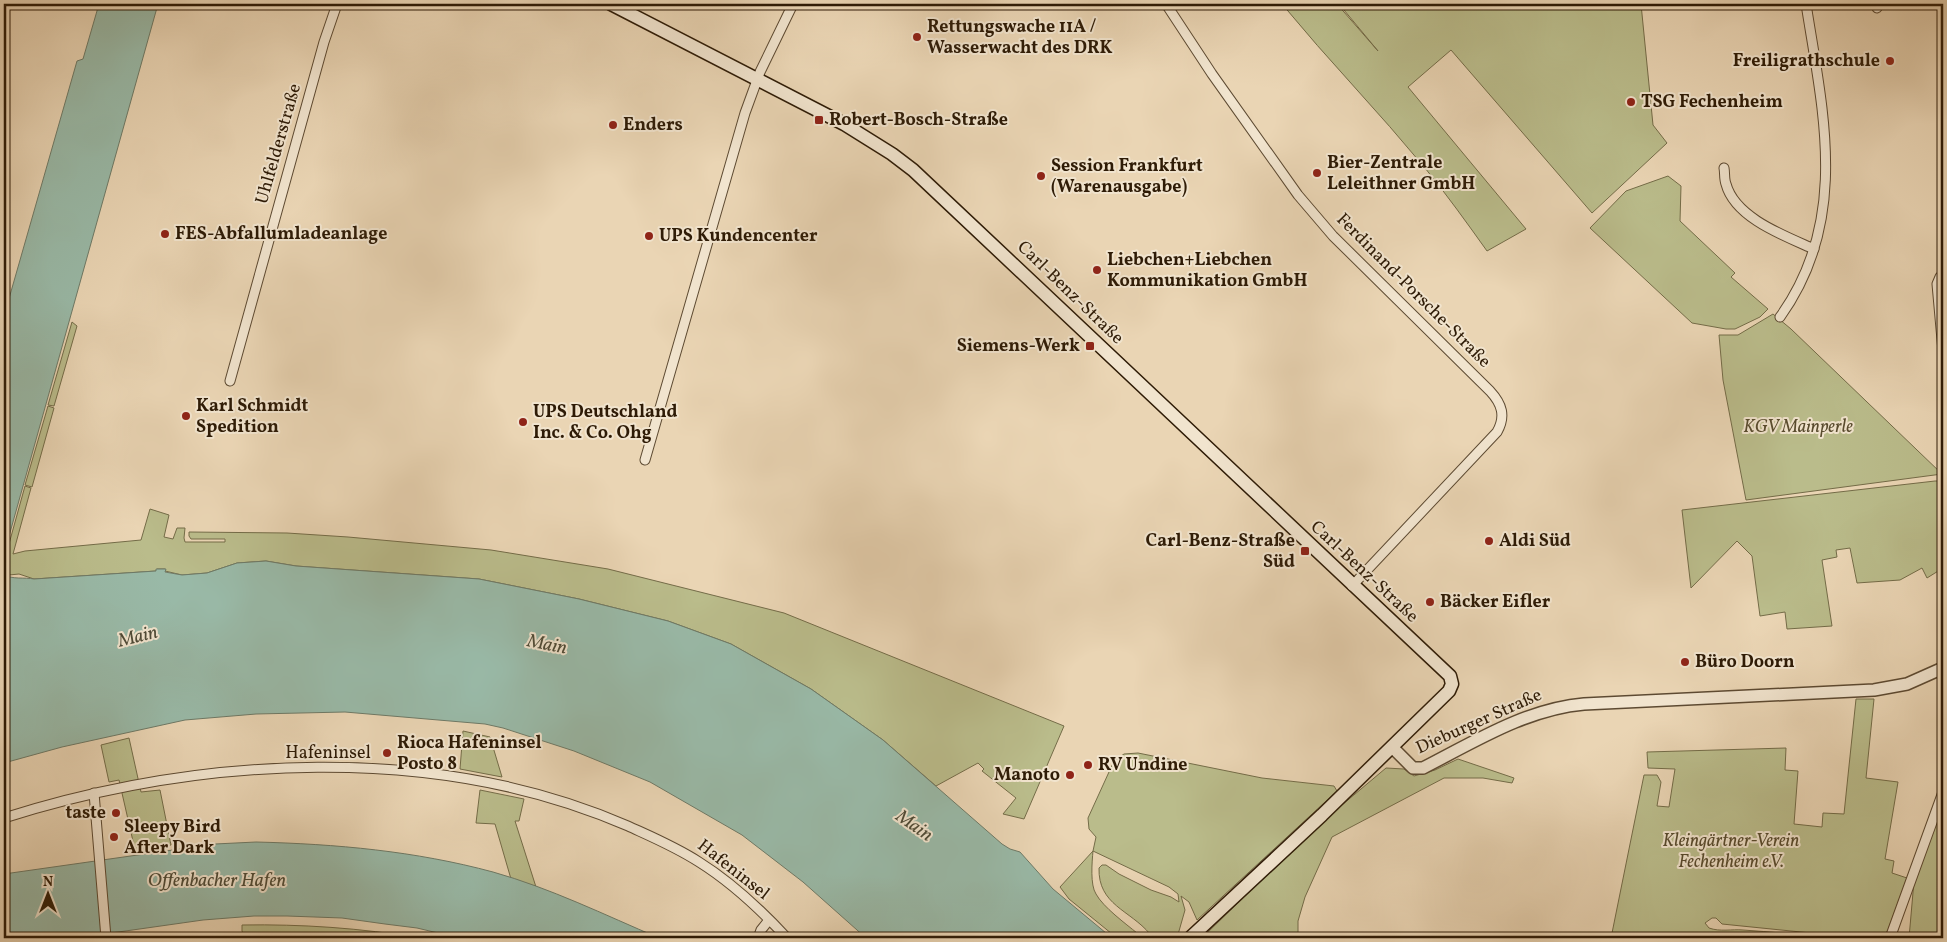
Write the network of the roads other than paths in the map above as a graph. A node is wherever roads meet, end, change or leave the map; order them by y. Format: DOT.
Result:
graph roads {
  1 [pos="337,4"];
  2 [pos="611,4"];
  3 [pos="793,4"];
  4 [pos="1166,4"];
  5 [pos="1806,4"];
  6 [pos="757,79"];
  7 [pos="1724,168"];
  8 [pos="1814,249"];
  9 [pos="1943,274"];
  10 [pos="1780,317"];
  11 [pos="1943,351"];
  12 [pos="230,381"];
  13 [pos="645,460"];
  14 [pos="1352,586"];
  15 [pos="1943,668"];
  16 [pos="1392,748"];
  17 [pos="1943,792"];
  18 [pos="94,794"];
  19 [pos="4,818"];
  20 [pos="769,920"];
  21 [pos="1194,935"];
  22 [pos="106,938"];
  23 [pos="758,938"];
  24 [pos="787,938"];
  25 [pos="1890,938"];
  1 -- 12 [label="street, Uhlfelderstraße"];
  2 -- 6 [label="main road, Carl-Benz-Straße"];
  3 -- 6 [label="street"];
  4 -- 14 [label="street, Ferdinand-Porsche-Straße"];
  5 -- 8 [label="street"];
  6 -- 13 [label="street"];
  6 -- 14 [label="main road, Carl-Benz-Straße"];
  7 -- 8 [label="street"];
  8 -- 10 [label="street"];
  9 -- 11 [label="street"];
  14 -- 16 [label="main road, Carl-Benz-Straße"];
  15 -- 16 [label="street, Dieburger Straße"];
  16 -- 21 [label="main road"];
  17 -- 25 [label="street"];
  18 -- 19 [label="street, Hafeninsel"];
  18 -- 20 [label="street, Hafeninsel"];
  18 -- 22 [label="street"];
  20 -- 23 [label="street"];
  20 -- 24 [label="street, Hafeninsel"];
}
